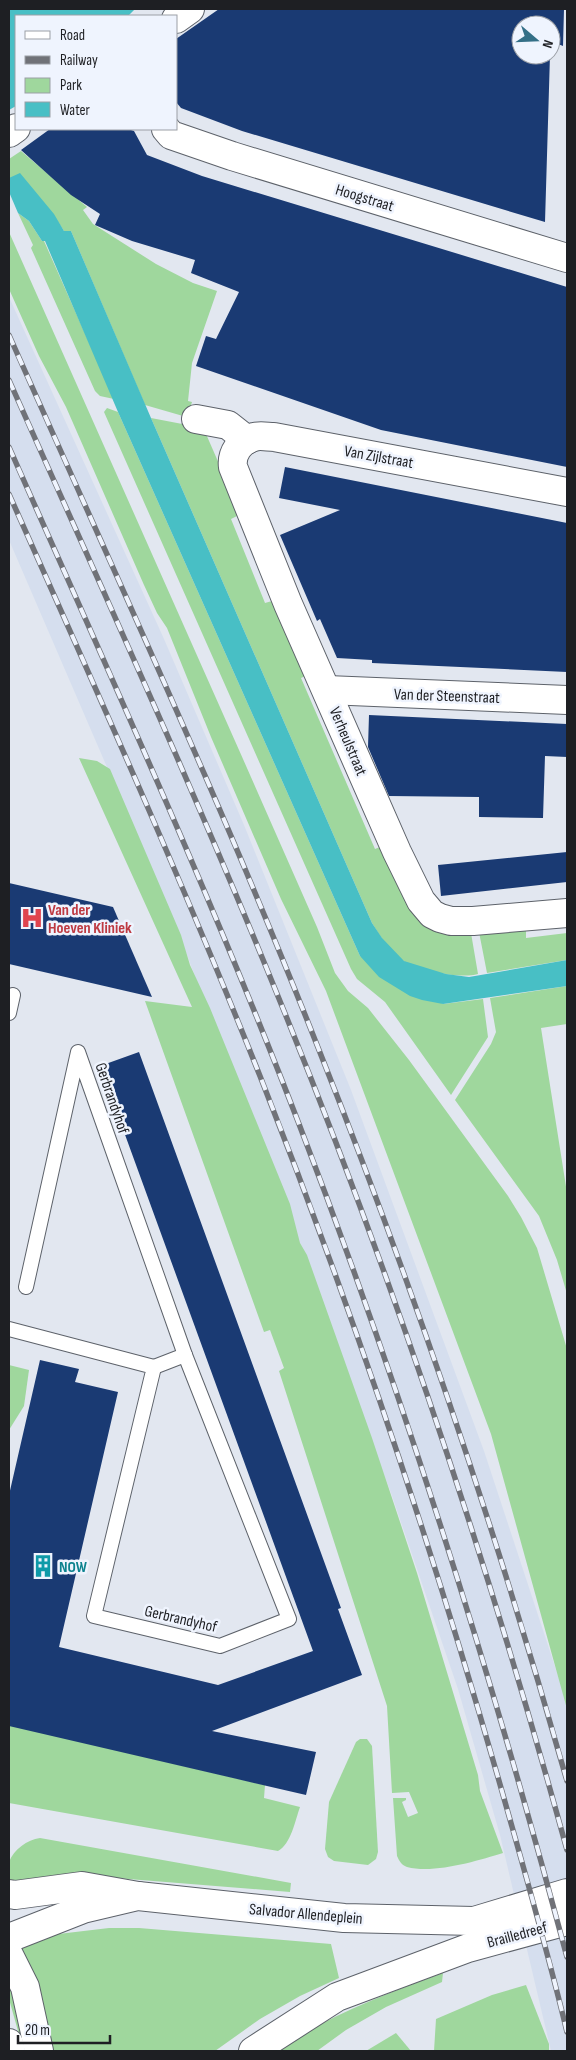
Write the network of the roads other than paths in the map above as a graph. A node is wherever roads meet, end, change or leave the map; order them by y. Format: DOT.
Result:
graph roads {
  1 [pos="190,9"];
  2 [pos="178,18"];
  3 [pos="167,130"];
  4 [pos="567,258"];
  5 [pos="196,419"];
  6 [pos="247,440"];
  7 [pos="567,492"];
  8 [pos="327,690"];
  9 [pos="567,700"];
  10 [pos="567,913"];
  11 [pos="13,995"];
  12 [pos="9,1013"];
  13 [pos="26,1287"];
  14 [pos="9,1329"];
  15 [pos="185,1356"];
  16 [pos="154,1367"];
  17 [pos="567,1893"];
  18 [pos="9,1894"];
  19 [pos="138,1896"];
  20 [pos="474,1921"];
  21 [pos="567,1921"];
  22 [pos="9,1938"];
  23 [pos="9,1955"];
  24 [pos="9,2043"];
  25 [pos="11,2051"];
  26 [pos="39,2051"];
  27 [pos="254,2051"];
  1 -- 2 [label="street"];
  3 -- 4 [label="street, Hoogstraat"];
  5 -- 6 [label="street"];
  6 -- 7 [label="street, Van Zijlstraat"];
  6 -- 8 [label="street, Verheulstraat"];
  8 -- 9 [label="street, Van der Steenstraat"];
  8 -- 10 [label="street, Verheulstraat"];
  11 -- 12 [label="lane"];
  13 -- 15 [label="lane, Gerbrandyhof"];
  14 -- 16 [label="lane"];
  15 -- 16 [label="lane"];
  15 -- 16 [label="lane, Gerbrandyhof"];
  17 -- 20 [label="street, Brailledreef"];
  18 -- 19 [label="street, Salvador Allendeplein"];
  19 -- 20 [label="street, Salvador Allendeplein"];
  19 -- 22 [label="street, Salvador Allendeplein"];
  21 -- 27 [label="street, Brailledreef"];
  23 -- 26 [label="street"];
  24 -- 25 [label="street"];
}
